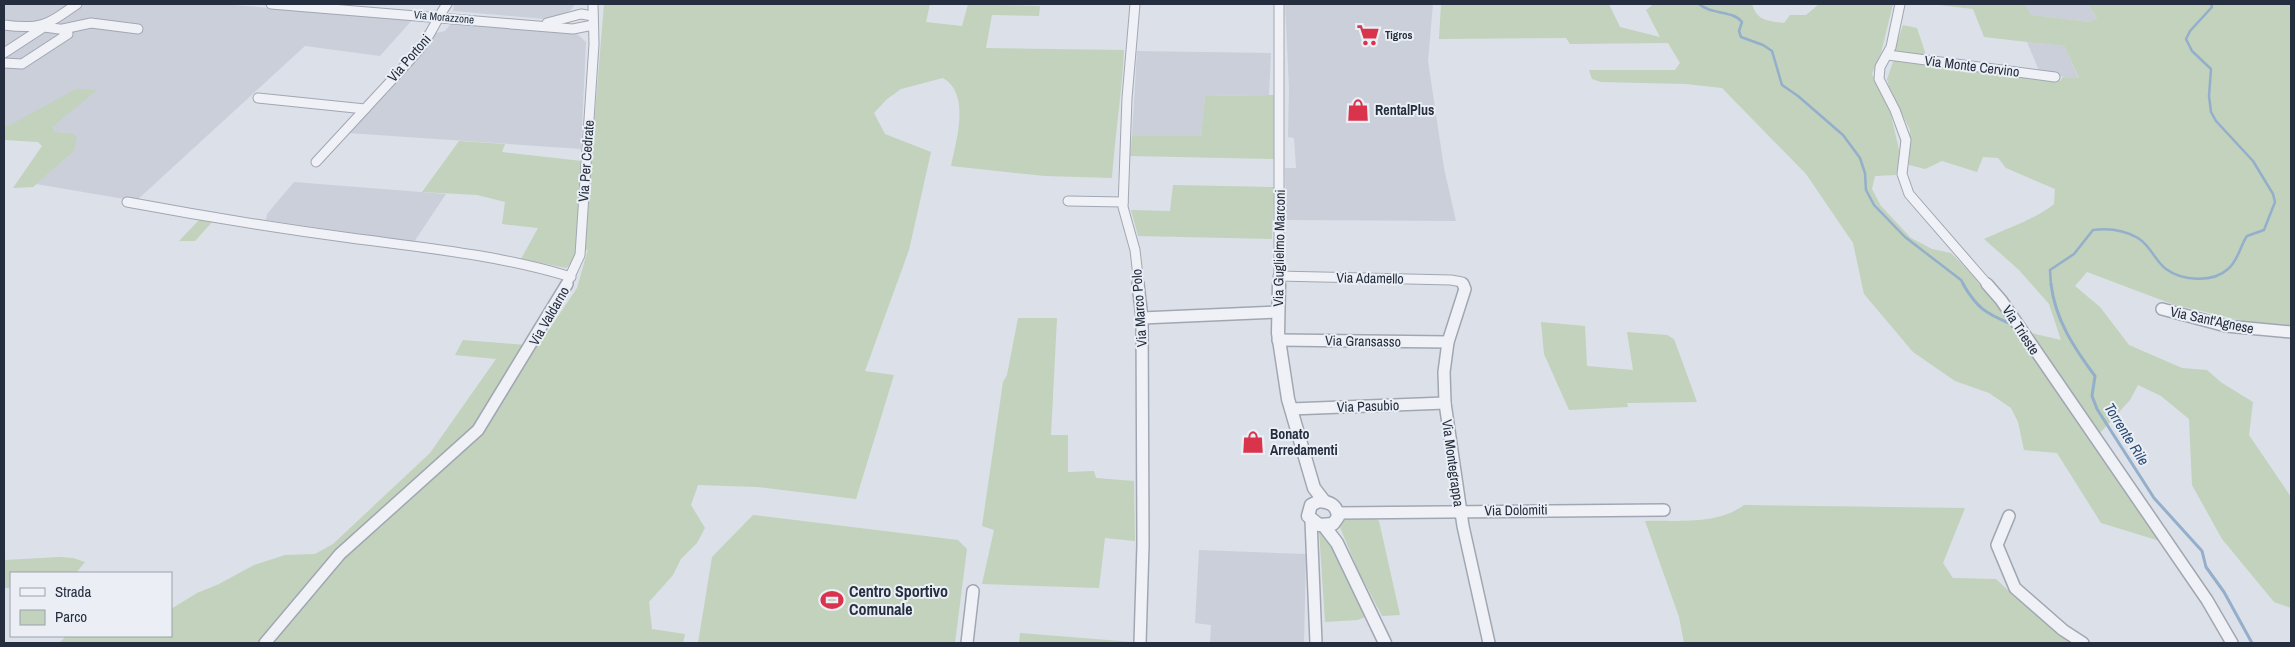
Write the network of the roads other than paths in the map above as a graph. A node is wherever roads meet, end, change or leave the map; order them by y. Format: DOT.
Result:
graph roads {
  1 [pos="77,4"];
  2 [pos="271,4"];
  3 [pos="447,4"];
  4 [pos="582,4"];
  5 [pos="593,4"];
  6 [pos="1135,4"];
  7 [pos="1279,4"];
  8 [pos="1900,4"];
  9 [pos="576,14"];
  10 [pos="593,16"];
  11 [pos="438,17"];
  12 [pos="4,24"];
  13 [pos="526,24"];
  14 [pos="593,25"];
  15 [pos="44,27"];
  16 [pos="138,29"];
  17 [pos="573,29"];
  18 [pos="63,30"];
  19 [pos="594,44"];
  20 [pos="4,53"];
  21 [pos="1888,55"];
  22 [pos="4,63"];
  23 [pos="2055,77"];
  24 [pos="258,98"];
  25 [pos="365,109"];
  26 [pos="316,162"];
  27 [pos="1068,201"];
  28 [pos="127,202"];
  29 [pos="1123,202"];
  30 [pos="1278,276"];
  31 [pos="571,277"];
  32 [pos="1462,282"];
  33 [pos="2162,309"];
  34 [pos="1277,312"];
  35 [pos="1142,318"];
  36 [pos="2291,332"];
  37 [pos="1278,340"];
  38 [pos="1448,342"];
  39 [pos="1445,403"];
  40 [pos="1291,409"];
  41 [pos="1318,502"];
  42 [pos="1664,510"];
  43 [pos="1460,511"];
  44 [pos="2009,516"];
  45 [pos="1324,523"];
  46 [pos="973,591"];
  47 [pos="266,643"];
  48 [pos="967,643"];
  49 [pos="1140,643"];
  50 [pos="1316,643"];
  51 [pos="1385,643"];
  52 [pos="1488,643"];
  53 [pos="2084,643"];
  54 [pos="2232,643"];
  1 -- 15 [label="street"];
  2 -- 11 [label="street, Via Morazzone"];
  3 -- 11 [label="street, Via Portoni"];
  4 -- 9 [label="street"];
  5 -- 10 [label="street"];
  6 -- 29 [label="street, Via Marco Polo"];
  7 -- 30 [label="street, Via Guglielmo Marconi"];
  8 -- 21 [label="street, Via Trieste"];
  9 -- 10 [label="street, Via Morazzone"];
  9 -- 13 [label="street, Via Morazzone"];
  10 -- 14 [label="street"];
  11 -- 13 [label="street, Via Morazzone"];
  11 -- 25 [label="street, Via Portoni"];
  12 -- 15 [label="street"];
  13 -- 17 [label="street, Via Morazzone"];
  14 -- 17 [label="street, Via Morazzone"];
  14 -- 19 [label="street"];
  15 -- 18 [label="street"];
  15 -- 20 [label="street"];
  16 -- 18 [label="street"];
  17 -- 19 [label="street, Via Morazzone"];
  18 -- 22 [label="street"];
  19 -- 31 [label="street, Via Per Cedrate"];
  21 -- 23 [label="street, Via Monte Cervino"];
  21 -- 54 [label="street, Via Trieste"];
  24 -- 25 [label="street"];
  25 -- 26 [label="street, Via Portoni"];
  27 -- 29 [label="street"];
  28 -- 31 [label="street, Via Valdarno"];
  29 -- 35 [label="street, Via Marco Polo"];
  30 -- 32 [label="street, Via Adamello"];
  30 -- 34 [label="street, Via Guglielmo Marconi"];
  31 -- 47 [label="street, Via Valdarno"];
  32 -- 38 [label="street, Via Montegrappa"];
  33 -- 36 [label="street, Via Sant'Agnese"];
  34 -- 35 [label="street"];
  34 -- 37 [label="street, Via Guglielmo Marconi"];
  35 -- 49 [label="street, Via Marco Polo"];
  37 -- 38 [label="street, Via Gransasso"];
  37 -- 40 [label="street, Via Guglielmo Marconi"];
  38 -- 39 [label="street, Via Montegrappa"];
  39 -- 40 [label="street, Via Pasubio"];
  39 -- 43 [label="street, Via Montegrappa"];
  40 -- 41 [label="street, Via Guglielmo Marconi"];
  41 -- 45 [label="street, Via Guglielmo Marconi"];
  41 -- 45 [label="street"];
  42 -- 43 [label="street, Via Dolomiti"];
  43 -- 45 [label="street, Via Dolomiti"];
  43 -- 52 [label="street, Via Montegrappa"];
  44 -- 53 [label="street"];
  45 -- 50 [label="street"];
  45 -- 51 [label="street"];
  46 -- 48 [label="street"];
}
